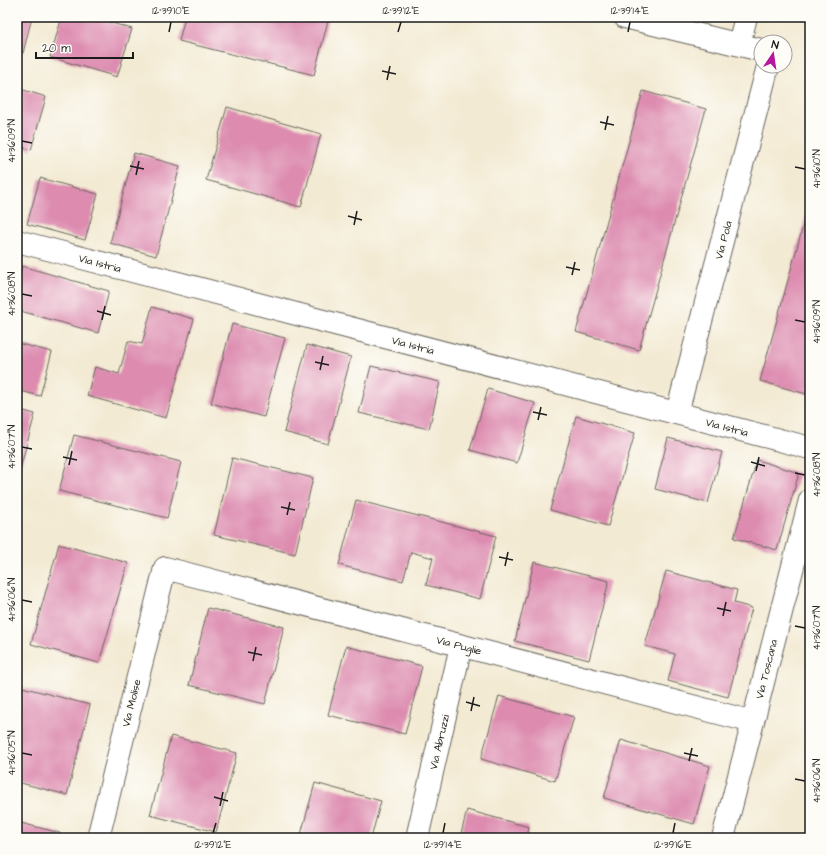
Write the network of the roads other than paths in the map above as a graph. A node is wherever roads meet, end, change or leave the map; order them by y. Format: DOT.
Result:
graph roads {
  1 [pos="625,17"];
  2 [pos="746,17"];
  3 [pos="739,44"];
  4 [pos="753,48"];
  5 [pos="766,74"];
  6 [pos="17,241"];
  7 [pos="677,413"];
  8 [pos="810,448"];
  9 [pos="810,500"];
  10 [pos="165,568"];
  11 [pos="461,646"];
  12 [pos="752,722"];
  13 [pos="98,838"];
  14 [pos="417,838"];
  15 [pos="723,838"];
  1 -- 3 [label="street"];
  2 -- 3 [label="street"];
  3 -- 4 [label="street"];
  5 -- 7 [label="street, Via Pola"];
  6 -- 7 [label="street, Via Istria"];
  7 -- 8 [label="street, Via Istria"];
  9 -- 12 [label="street, Via Toscana"];
  10 -- 11 [label="street, Via Puglie"];
  10 -- 13 [label="street, Via Molise"];
  11 -- 12 [label="street, Via Puglie"];
  11 -- 14 [label="street, Via Abruzzi"];
  12 -- 15 [label="street, Via Toscana"];
}
